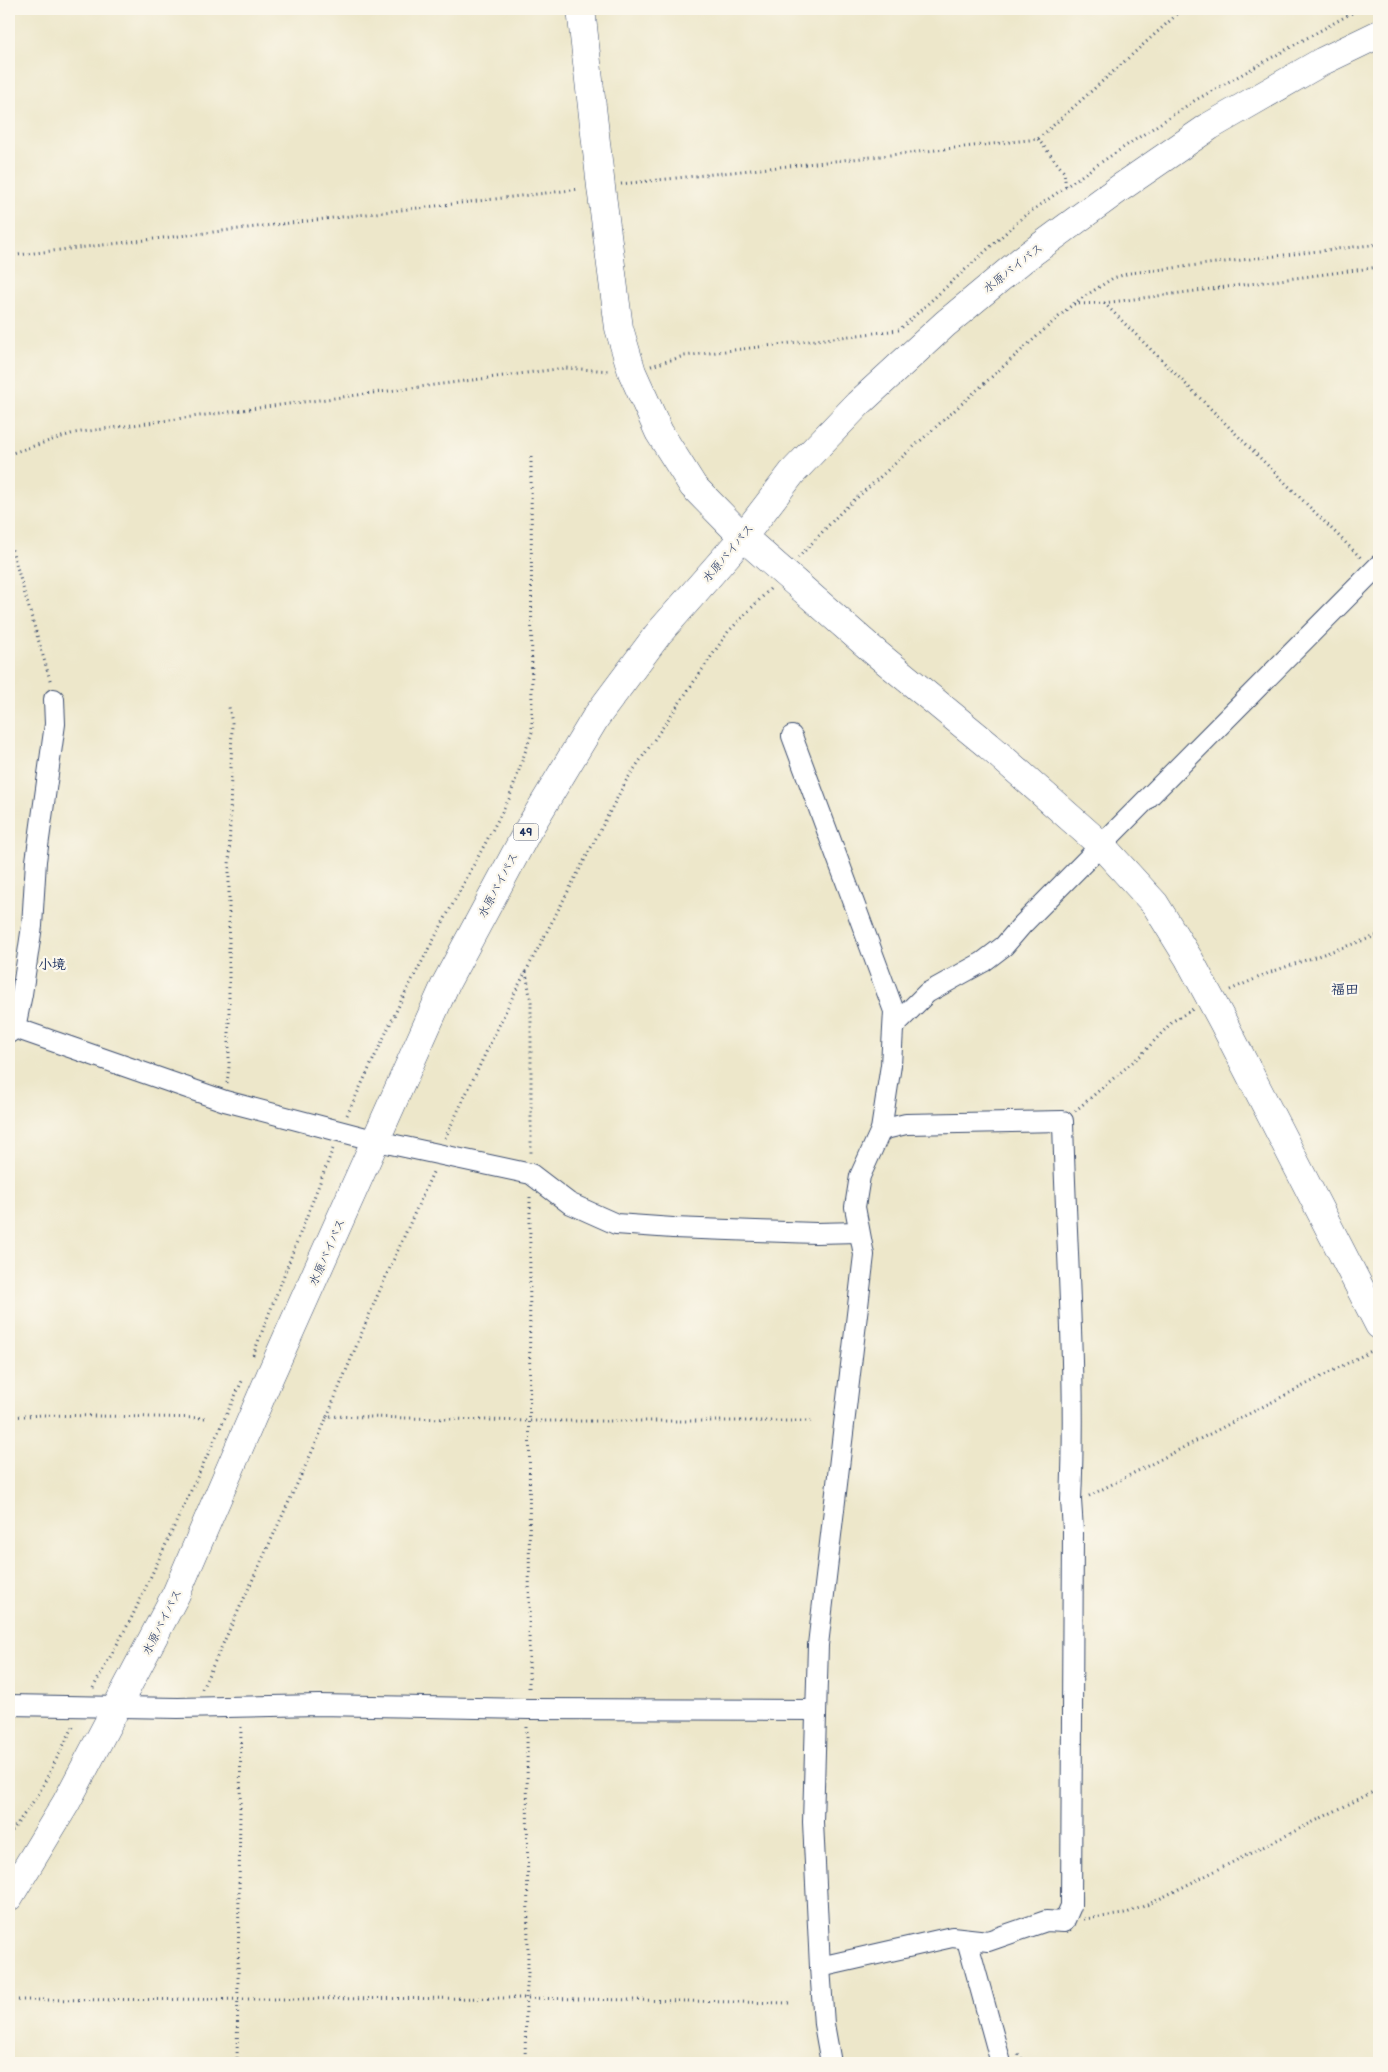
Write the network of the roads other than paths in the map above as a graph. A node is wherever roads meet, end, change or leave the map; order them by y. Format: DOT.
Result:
graph roads {
  1 [pos="581,9"];
  2 [pos="1379,34"];
  3 [pos="743,537"];
  4 [pos="1377,568"];
  5 [pos="54,699"];
  6 [pos="792,736"];
  7 [pos="1101,845"];
  8 [pos="895,1025"];
  9 [pos="12,1031"];
  10 [pos="881,1130"];
  11 [pos="377,1141"];
  12 [pos="859,1232"];
  13 [pos="1379,1325"];
  14 [pos="9,1705"];
  15 [pos="119,1706"];
  16 [pos="816,1710"];
  17 [pos="9,1897"];
  18 [pos="967,1940"];
  19 [pos="820,1967"];
  20 [pos="831,2063"];
  21 [pos="1001,2063"];
  1 -- 3 [label="main road"];
  2 -- 3 [label="main road, 水原バイパス / 49"];
  3 -- 7 [label="main road"];
  3 -- 11 [label="main road, 水原バイパス / 49"];
  4 -- 7 [label="street"];
  5 -- 9 [label="street"];
  6 -- 8 [label="street"];
  7 -- 8 [label="street"];
  7 -- 13 [label="main road"];
  8 -- 10 [label="street"];
  9 -- 11 [label="street"];
  10 -- 12 [label="street"];
  10 -- 18 [label="street"];
  11 -- 12 [label="street"];
  11 -- 15 [label="main road, 水原バイパス / 49"];
  12 -- 16 [label="street"];
  14 -- 15 [label="street"];
  15 -- 16 [label="street"];
  15 -- 17 [label="main road, 水原バイパス / 49"];
  16 -- 19 [label="street"];
  18 -- 19 [label="street"];
  18 -- 21 [label="street"];
  19 -- 20 [label="street"];
}
